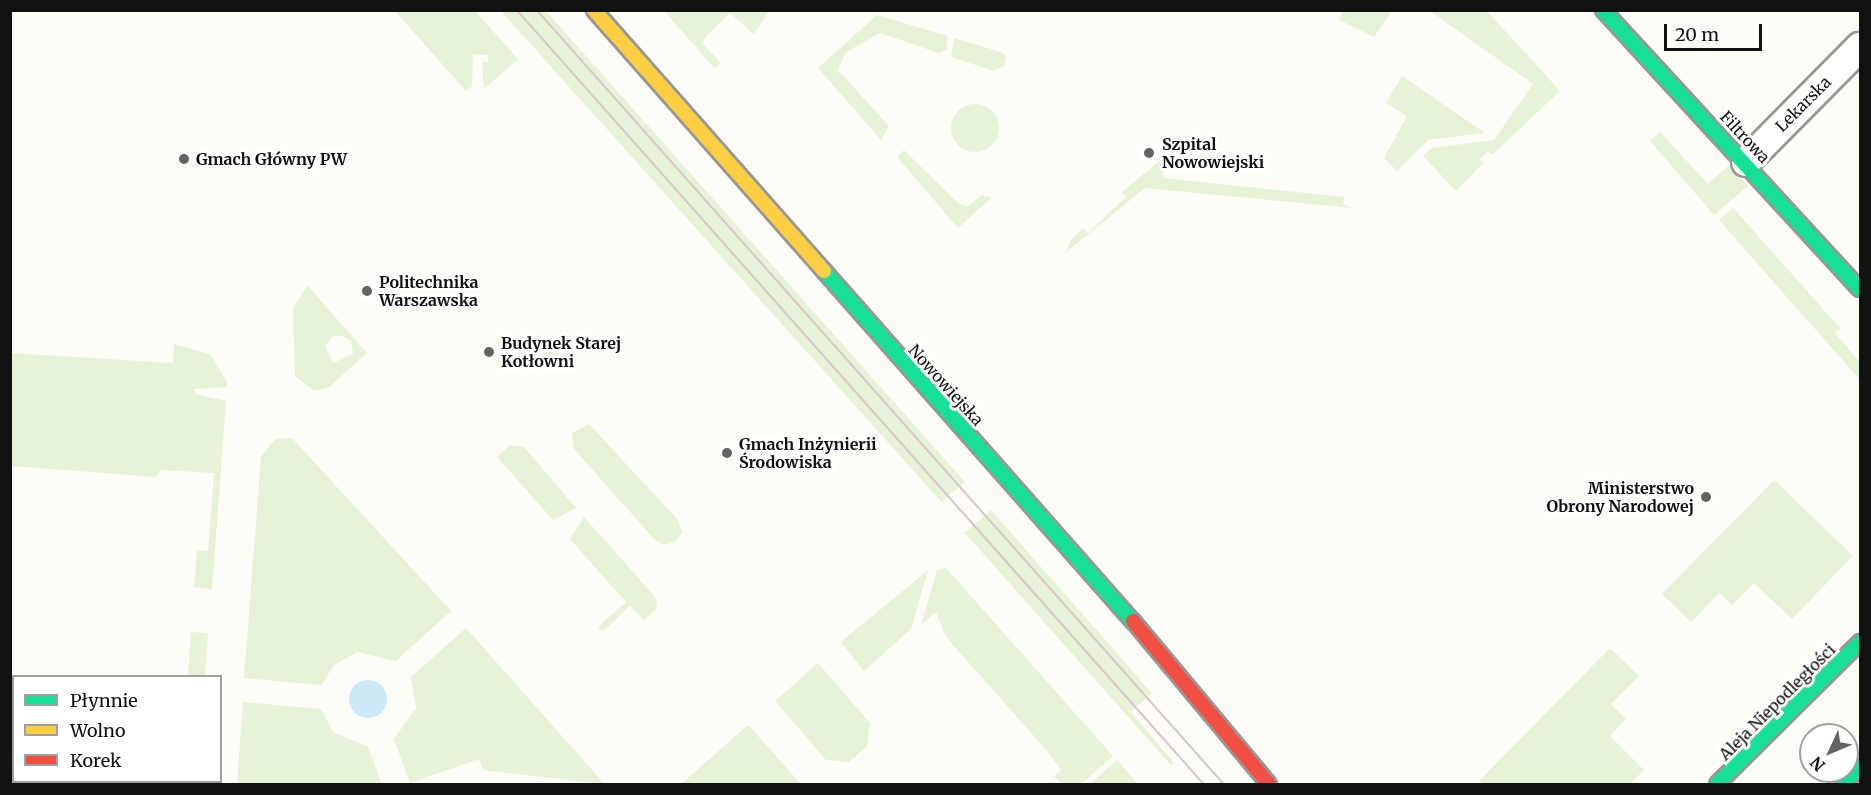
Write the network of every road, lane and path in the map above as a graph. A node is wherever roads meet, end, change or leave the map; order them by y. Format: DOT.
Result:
graph roads {
  1 [pos="594,10"];
  2 [pos="1603,10"];
  3 [pos="1860,47"];
  4 [pos="1746,162"];
  5 [pos="1860,289"];
  6 [pos="1860,642"];
  7 [pos="1860,767"];
  8 [pos="1269,784"];
  9 [pos="1717,784"];
  10 [pos="1843,784"];
  1 -- 8 [label="street, Nowowiejska"];
  2 -- 4 [label="street, Filtrowa"];
  3 -- 4 [label="street, Lekarska"];
  4 -- 5 [label="street, Filtrowa"];
  6 -- 9 [label="street, Aleja Niepodległości"];
  7 -- 10 [label="street"];
}
